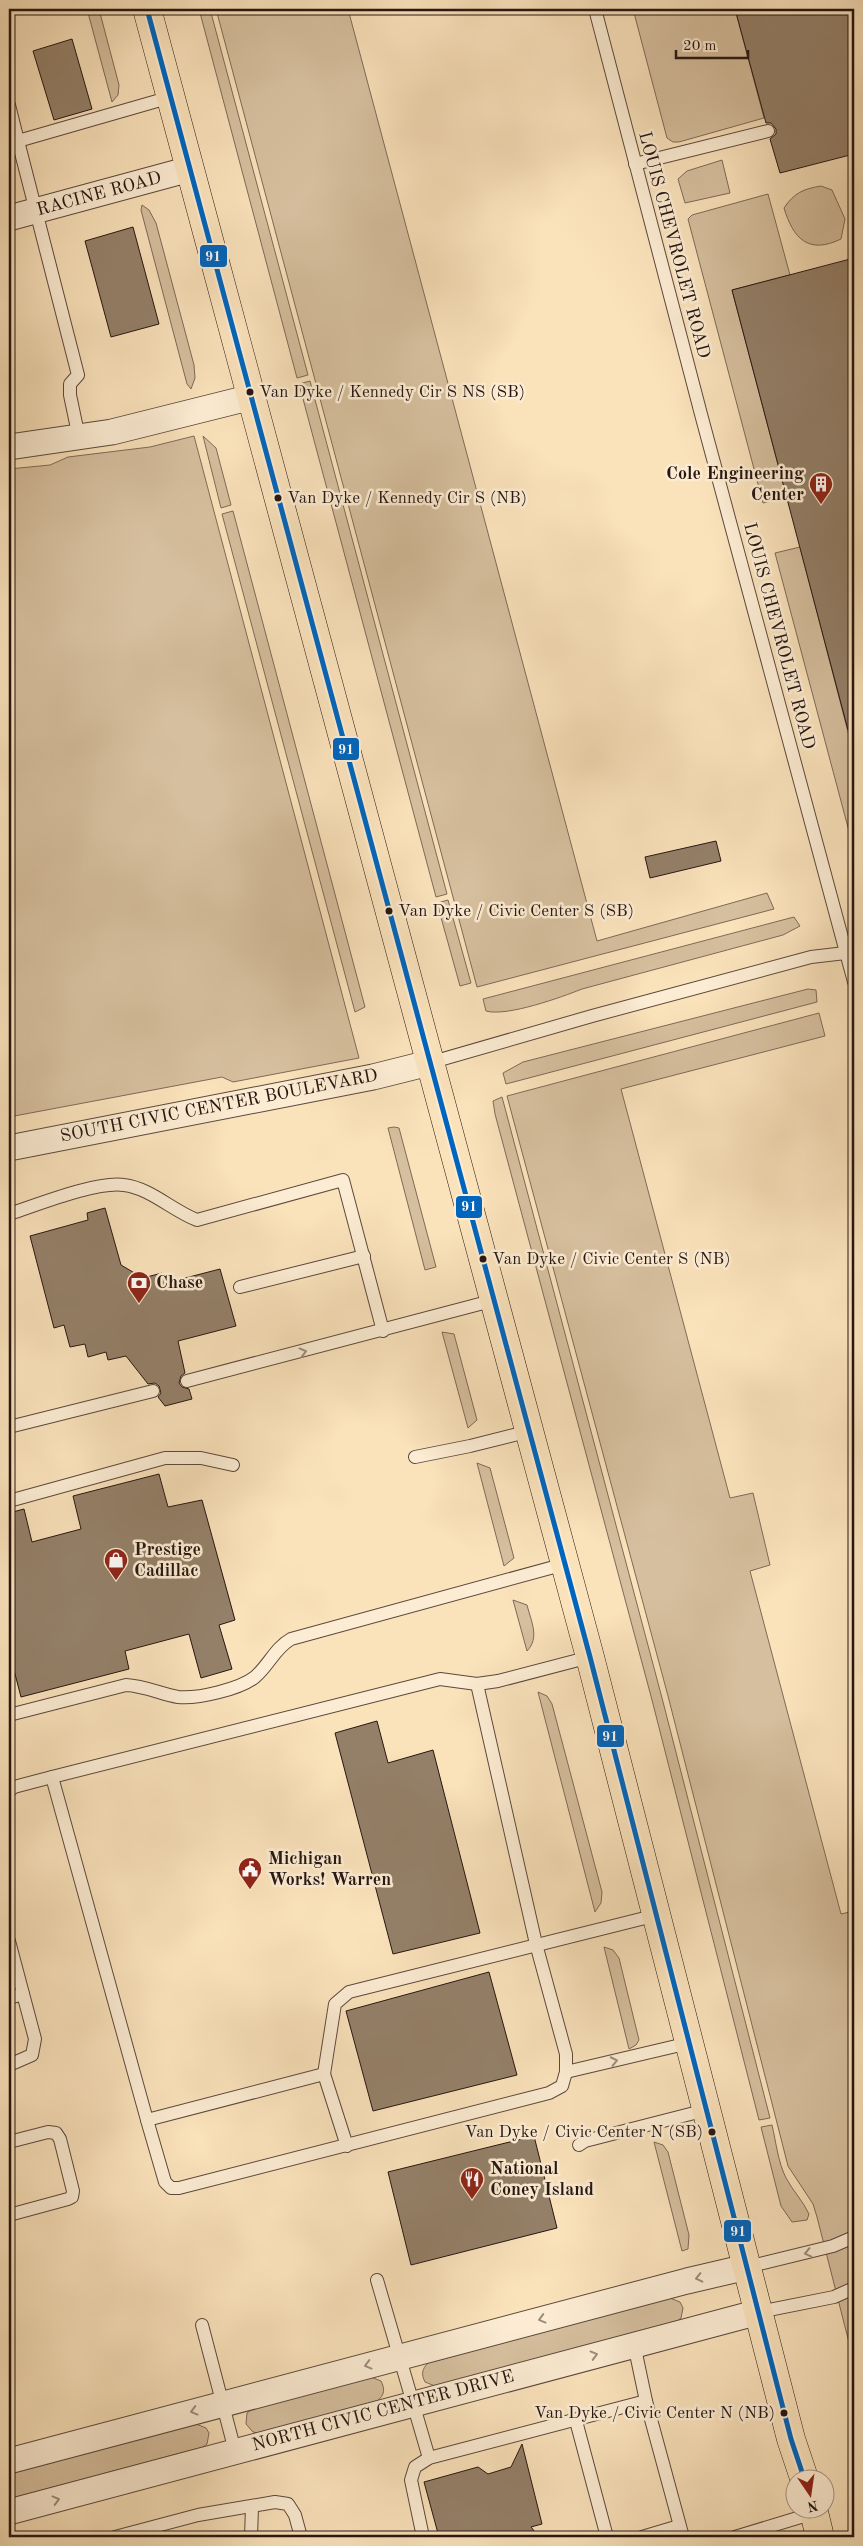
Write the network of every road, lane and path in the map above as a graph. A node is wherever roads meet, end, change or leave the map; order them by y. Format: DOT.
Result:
graph roads {
  1 [pos="147,9"];
  2 [pos="595,9"];
  3 [pos="171,98"];
  4 [pos="9,105"];
  5 [pos="768,131"];
  6 [pos="18,141"];
  7 [pos="635,164"];
  8 [pos="190,170"];
  9 [pos="36,211"];
  10 [pos="9,218"];
  11 [pos="252,397"];
  12 [pos="79,438"];
  13 [pos="9,448"];
  14 [pos="850,952"];
  15 [pos="854,982"];
  16 [pos="429,1063"];
  17 [pos="9,1148"];
  18 [pos="9,1214"];
  19 [pos="364,1256"];
  20 [pos="240,1287"];
  21 [pos="495,1300"];
  22 [pos="383,1331"];
  23 [pos="187,1381"];
  24 [pos="153,1391"];
  25 [pos="9,1427"];
  26 [pos="530,1431"];
  27 [pos="415,1456"];
  28 [pos="233,1464"];
  29 [pos="9,1501"];
  30 [pos="565,1564"];
  31 [pos="590,1657"];
  32 [pos="477,1684"];
  33 [pos="9,1715"];
  34 [pos="52,1777"];
  35 [pos="9,1791"];
  36 [pos="657,1915"];
  37 [pos="9,1941"];
  38 [pos="536,1944"];
  39 [pos="23,1994"];
  40 [pos="9,1998"];
  41 [pos="689,2043"];
  42 [pos="9,2065"];
  43 [pos="566,2072"];
  44 [pos="324,2074"];
  45 [pos="706,2110"];
  46 [pos="147,2120"];
  47 [pos="9,2142"];
  48 [pos="579,2144"];
  49 [pos="347,2146"];
  50 [pos="9,2215"];
  51 [pos="854,2237"];
  52 [pos="747,2267"];
  53 [pos="378,2280"];
  54 [pos="854,2288"];
  55 [pos="758,2312"];
  56 [pos="202,2325"];
  57 [pos="634,2344"];
  58 [pos="399,2357"];
  59 [pos="646,2401"];
  60 [pos="223,2403"];
  61 [pos="412,2404"];
  62 [pos="576,2421"];
  63 [pos="236,2451"];
  64 [pos="429,2458"];
  65 [pos="9,2461"];
  66 [pos="801,2468"];
  67 [pos="252,2506"];
  68 [pos="9,2512"];
  69 [pos="816,2520"];
  70 [pos="681,2532"];
  71 [pos="115,2537"];
  72 [pos="251,2537"];
  73 [pos="301,2537"];
  74 [pos="423,2537"];
  75 [pos="607,2537"];
  76 [pos="642,2537"];
  77 [pos="735,2537"];
  1 -- 3 [label="main road"];
  2 -- 7 [label="lane, LOUIS CHEVROLET ROAD"];
  3 -- 6 [label="lane"];
  3 -- 8 [label="main road"];
  4 -- 6 [label="lane"];
  5 -- 7 [label="lane"];
  6 -- 9 [label="lane"];
  7 -- 14 [label="lane, LOUIS CHEVROLET ROAD"];
  8 -- 9 [label="street, RACINE ROAD"];
  8 -- 11 [label="main road"];
  9 -- 10 [label="street, RACINE ROAD"];
  9 -- 12 [label="lane"];
  11 -- 12 [label="street"];
  11 -- 16 [label="main road"];
  12 -- 13 [label="street"];
  14 -- 15 [label="lane, LOUIS CHEVROLET ROAD"];
  14 -- 16 [label="lane"];
  16 -- 17 [label="street, SOUTH CIVIC CENTER BOULEVARD"];
  16 -- 21 [label="main road"];
  18 -- 19 [label="lane"];
  19 -- 20 [label="lane"];
  19 -- 22 [label="lane"];
  21 -- 22 [label="lane"];
  21 -- 26 [label="main road"];
  23 -- 22 [label="lane, one-way"];
  24 -- 25 [label="lane"];
  26 -- 27 [label="lane"];
  26 -- 30 [label="main road"];
  28 -- 29 [label="lane"];
  30 -- 31 [label="main road"];
  30 -- 33 [label="lane"];
  31 -- 32 [label="lane"];
  31 -- 36 [label="main road"];
  32 -- 34 [label="lane"];
  32 -- 38 [label="lane"];
  34 -- 35 [label="lane"];
  34 -- 46 [label="lane"];
  36 -- 38 [label="lane"];
  36 -- 41 [label="main road"];
  37 -- 39 [label="lane"];
  38 -- 43 [label="lane"];
  38 -- 44 [label="lane"];
  39 -- 40 [label="lane"];
  39 -- 42 [label="lane"];
  43 -- 41 [label="lane, one-way"];
  41 -- 45 [label="main road"];
  43 -- 49 [label="lane"];
  44 -- 46 [label="lane"];
  44 -- 49 [label="lane"];
  45 -- 48 [label="lane"];
  45 -- 52 [label="main road"];
  46 -- 49 [label="lane"];
  47 -- 50 [label="lane"];
  51 -- 52 [label="lane, one-way"];
  52 -- 55 [label="main road"];
  52 -- 58 [label="street, one-way"];
  53 -- 58 [label="lane"];
  54 -- 55 [label="lane"];
  55 -- 57 [label="street, NORTH CIVIC CENTER DRIVE"];
  55 -- 66 [label="main road"];
  56 -- 60 [label="lane"];
  57 -- 59 [label="lane"];
  61 -- 57 [label="street, NORTH CIVIC CENTER DRIVE, one-way"];
  58 -- 60 [label="street, one-way"];
  58 -- 61 [label="lane"];
  59 -- 62 [label="lane"];
  59 -- 70 [label="lane"];
  60 -- 63 [label="lane"];
  60 -- 65 [label="street, one-way"];
  61 -- 63 [label="street, NORTH CIVIC CENTER DRIVE"];
  61 -- 64 [label="lane"];
  62 -- 64 [label="lane"];
  62 -- 75 [label="lane"];
  68 -- 63 [label="street, NORTH CIVIC CENTER DRIVE, one-way"];
  64 -- 74 [label="lane"];
  67 -- 71 [label="lane"];
  67 -- 72 [label="lane"];
  67 -- 73 [label="lane"];
  69 -- 77 [label="lane"];
  70 -- 76 [label="lane"];
}
